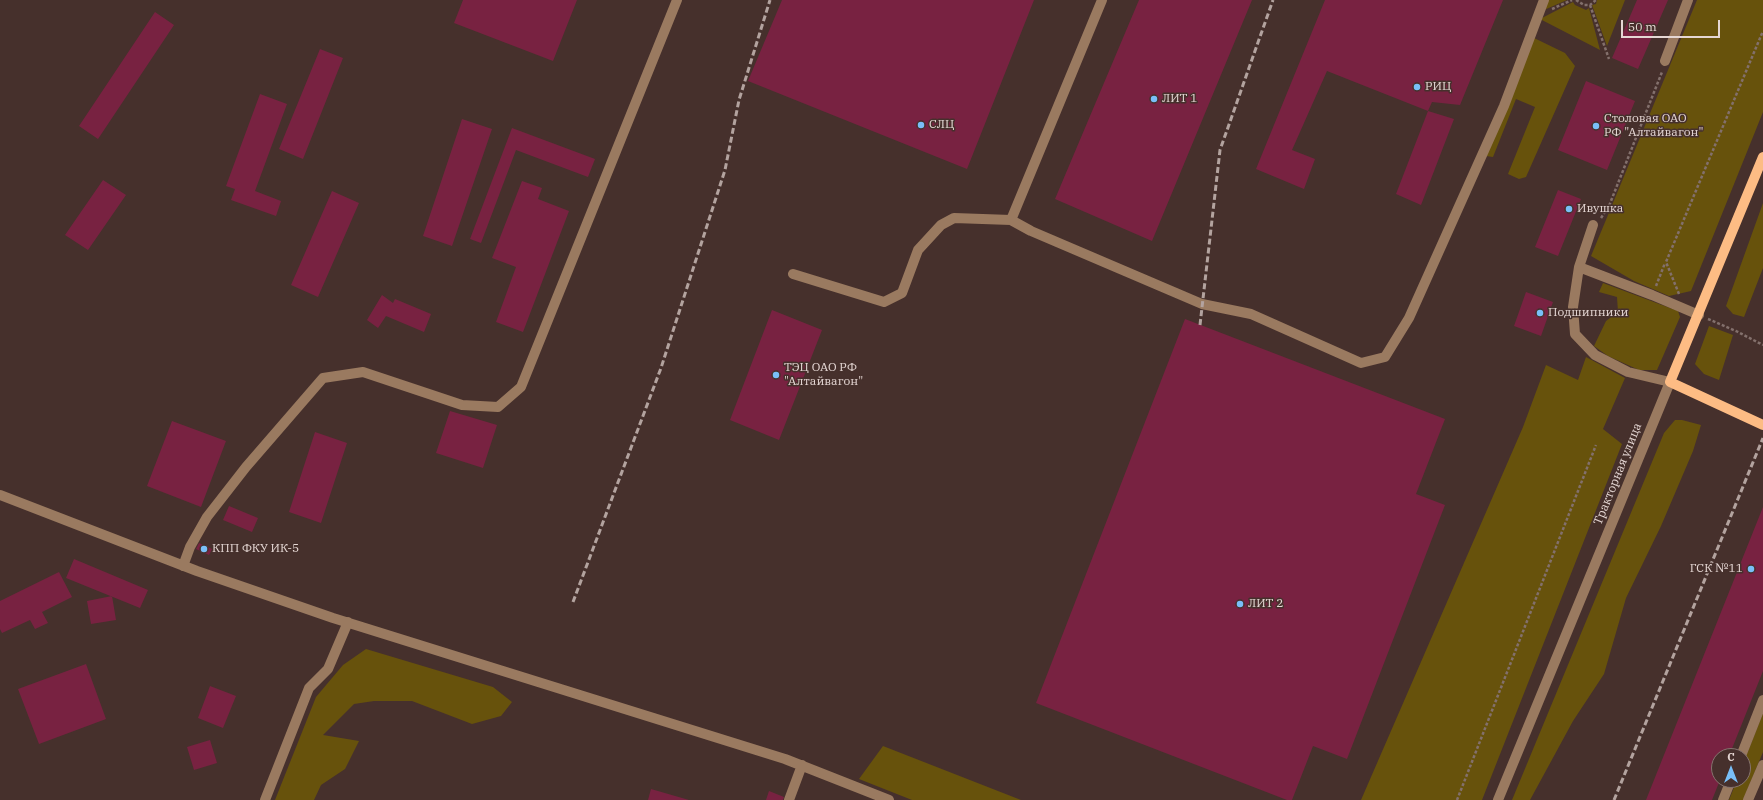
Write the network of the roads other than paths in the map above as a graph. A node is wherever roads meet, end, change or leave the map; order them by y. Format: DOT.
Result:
graph roads {
  1 [pos="677,0"];
  2 [pos="1102,0"];
  3 [pos="1544,0"];
  4 [pos="1688,0"];
  5 [pos="1664,61"];
  6 [pos="1763,157"];
  7 [pos="1011,220"];
  8 [pos="1593,225"];
  9 [pos="1579,267"];
  10 [pos="793,274"];
  11 [pos="1698,315"];
  12 [pos="1670,382"];
  13 [pos="1763,425"];
  14 [pos="0,495"];
  15 [pos="183,566"];
  16 [pos="348,622"];
  17 [pos="1763,700"];
  18 [pos="1744,748"];
  19 [pos="1763,765"];
  20 [pos="802,766"];
  21 [pos="1728,788"];
  22 [pos="265,800"];
  23 [pos="789,800"];
  24 [pos="889,800"];
  25 [pos="1498,800"];
  26 [pos="1723,800"];
  27 [pos="1748,800"];
  1 -- 15 [label="street"];
  2 -- 7 [label="street"];
  3 -- 7 [label="street"];
  4 -- 5 [label="street"];
  6 -- 11 [label="main road, Тракторная улица"];
  7 -- 10 [label="street"];
  8 -- 9 [label="street"];
  9 -- 11 [label="street"];
  9 -- 12 [label="street"];
  11 -- 12 [label="main road, Тракторная улица"];
  12 -- 13 [label="main road"];
  12 -- 25 [label="street, Тракторная улица"];
  14 -- 15 [label="street"];
  15 -- 16 [label="street"];
  16 -- 20 [label="street"];
  16 -- 22 [label="street"];
  17 -- 18 [label="street"];
  19 -- 27 [label="street"];
  20 -- 23 [label="street"];
  20 -- 24 [label="street"];
  21 -- 26 [label="street"];
}
